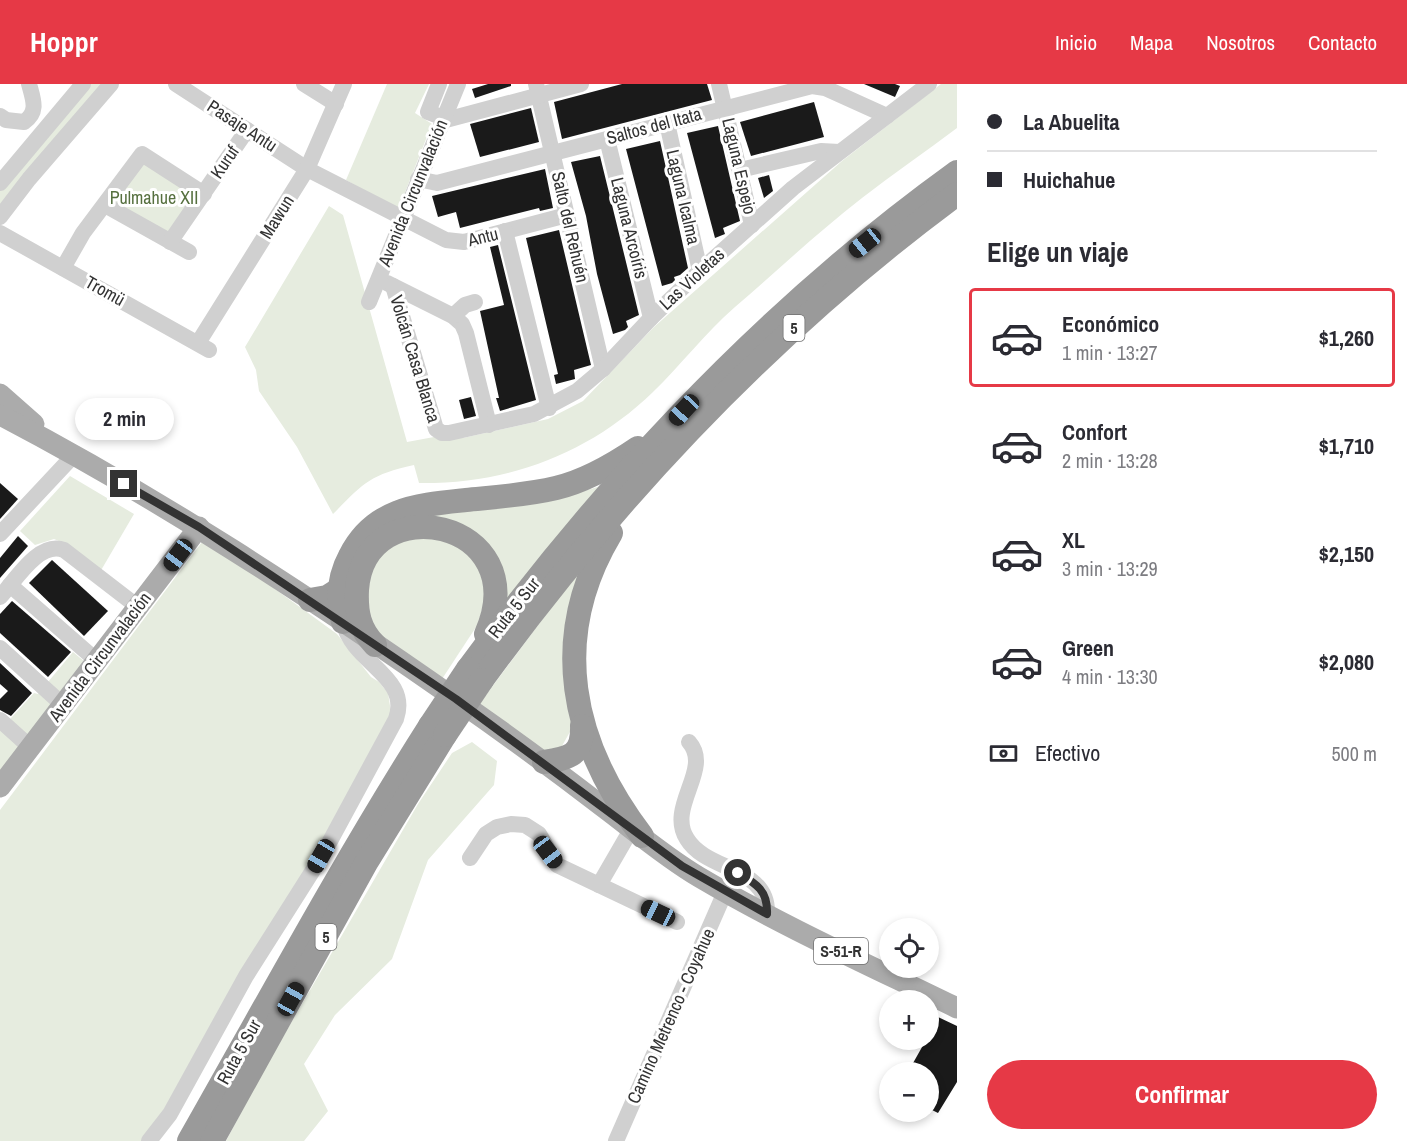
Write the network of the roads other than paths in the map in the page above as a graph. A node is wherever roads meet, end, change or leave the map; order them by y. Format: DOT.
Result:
graph roads {
  1 [pos="29,84"];
  2 [pos="83,84"];
  3 [pos="111,84"];
  4 [pos="176,84"];
  5 [pos="304,84"];
  6 [pos="344,84"];
  7 [pos="440,84"];
  8 [pos="458,84"];
  9 [pos="581,84"];
  10 [pos="719,84"];
  11 [pos="929,84"];
  12 [pos="537,90"];
  13 [pos="336,104"];
  14 [pos="725,108"];
  15 [pos="0,116"];
  16 [pos="887,116"];
  17 [pos="32,117"];
  18 [pos="443,120"];
  19 [pos="667,123"];
  20 [pos="247,130"];
  21 [pos="41,133"];
  22 [pos="607,139"];
  23 [pos="839,152"];
  24 [pos="552,153"];
  25 [pos="307,169"];
  26 [pos="740,170"];
  27 [pos="957,172"];
  28 [pos="418,179"];
  29 [pos="0,183"];
  30 [pos="204,194"];
  31 [pos="957,194"];
  32 [pos="105,205"];
  33 [pos="567,215"];
  34 [pos="0,217"];
  35 [pos="403,219"];
  36 [pos="752,225"];
  37 [pos="505,231"];
  38 [pos="0,233"];
  39 [pos="170,242"];
  40 [pos="189,252"];
  41 [pos="63,268"];
  42 [pos="700,272"];
  43 [pos="385,282"];
  44 [pos="369,302"];
  45 [pos="475,302"];
  46 [pos="453,316"];
  47 [pos="651,318"];
  48 [pos="204,347"];
  49 [pos="603,369"];
  50 [pos="0,394"];
  51 [pos="549,408"];
  52 [pos="684,410"];
  53 [pos="0,415"];
  54 [pos="489,425"];
  55 [pos="439,431"];
  56 [pos="49,440"];
  57 [pos="74,455"];
  58 [pos="646,478"];
  59 [pos="199,527"];
  60 [pos="0,534"];
  61 [pos="338,590"];
  62 [pos="5,591"];
  63 [pos="310,600"];
  64 [pos="138,607"];
  65 [pos="343,622"];
  66 [pos="375,645"];
  67 [pos="0,648"];
  68 [pos="97,661"];
  69 [pos="475,675"];
  70 [pos="63,705"];
  71 [pos="0,720"];
  72 [pos="582,726"];
  73 [pos="437,731"];
  74 [pos="690,741"];
  75 [pos="30,747"];
  76 [pos="544,762"];
  77 [pos="0,787"];
  78 [pos="637,832"];
  79 [pos="470,858"];
  80 [pos="599,885"];
  81 [pos="726,892"];
  82 [pos="767,914"];
  83 [pos="677,922"];
  84 [pos="957,1008"];
  85 [pos="149,1141"];
  86 [pos="189,1141"];
  87 [pos="212,1141"];
  88 [pos="616,1141"];
  1 -- 17 [label="street"];
  2 -- 21 [label="street"];
  3 -- 34 [label="street"];
  4 -- 20 [label="street, Pasaje Antu"];
  5 -- 13 [label="street"];
  6 -- 13 [label="street, Mawun"];
  7 -- 18 [label="street"];
  8 -- 18 [label="street, Avenida Circunvalación"];
  9 -- 12 [label="street"];
  10 -- 14 [label="street, Laguna Espejo"];
  11 -- 16 [label="street, Las Violetas"];
  12 -- 18 [label="street"];
  12 -- 24 [label="street, Salto del Rehuén"];
  13 -- 25 [label="street, Mawun"];
  14 -- 16 [label="street, Saltos del Itata"];
  14 -- 19 [label="street, Saltos del Itata"];
  14 -- 26 [label="street, Laguna Espejo"];
  15 -- 17 [label="street"];
  16 -- 23 [label="street, Las Violetas"];
  17 -- 21 [label="street"];
  18 -- 28 [label="street, Avenida Circunvalación"];
  19 -- 22 [label="street, Saltos del Itata"];
  19 -- 42 [label="street, Laguna Icalma"];
  20 -- 25 [label="street, Pasaje Antu"];
  20 -- 30 [label="street, Kuruf"];
  21 -- 29 [label="street"];
  22 -- 24 [label="street, Saltos del Itata"];
  22 -- 47 [label="street, Laguna Arcoíris"];
  23 -- 26 [label="street"];
  23 -- 36 [label="street, Las Violetas"];
  24 -- 28 [label="street, Saltos del Itata"];
  24 -- 33 [label="street, Salto del Rehuén"];
  25 -- 35 [label="street, Antu"];
  25 -- 48 [label="street, Mawun"];
  26 -- 36 [label="street, Laguna Espejo"];
  27 -- 52 [label="highway, Ruta 5 Sur / 5"];
  28 -- 35 [label="street, Avenida Circunvalación"];
  30 -- 32 [label="street, Kuruf"];
  30 -- 39 [label="street, Kuruf"];
  31 -- 58 [label="highway, Ruta 5 Sur / 5"];
  32 -- 39 [label="street"];
  32 -- 41 [label="street"];
  33 -- 37 [label="street, Antu"];
  33 -- 49 [label="street, Salto del Rehuén"];
  35 -- 37 [label="street, Antu"];
  35 -- 43 [label="street, Avenida Circunvalación"];
  36 -- 42 [label="street, Las Violetas"];
  37 -- 51 [label="street"];
  38 -- 41 [label="street, Tromü"];
  39 -- 40 [label="street"];
  41 -- 48 [label="street, Tromü"];
  42 -- 47 [label="street, Las Violetas"];
  43 -- 44 [label="street, Avenida Circunvalación"];
  43 -- 46 [label="street"];
  43 -- 55 [label="street, Volcán Casa Blanca"];
  45 -- 46 [label="street"];
  46 -- 54 [label="street"];
  47 -- 49 [label="street, Las Violetas"];
  49 -- 51 [label="street, Las Violetas"];
  50 -- 56 [label="main road"];
  51 -- 54 [label="street, Las Violetas"];
  52 -- 61 [label="highway"];
  52 -- 69 [label="highway, Ruta 5 Sur / 5"];
  53 -- 56 [label="main road"];
  54 -- 55 [label="street, Las Violetas"];
  56 -- 57 [label="main road"];
  57 -- 59 [label="main road"];
  57 -- 60 [label="street"];
  58 -- 69 [label="highway, Ruta 5 Sur / 5"];
  58 -- 72 [label="highway"];
  59 -- 63 [label="main road"];
  59 -- 64 [label="main road, Avenida Circunvalación"];
  61 -- 63 [label="highway"];
  61 -- 65 [label="highway"];
  62 -- 64 [label="street"];
  62 -- 68 [label="street"];
  63 -- 65 [label="main road"];
  64 -- 68 [label="main road, Avenida Circunvalación"];
  65 -- 66 [label="main road"];
  65 -- 85 [label="street"];
  66 -- 69 [label="highway"];
  66 -- 76 [label="main road, S-51-R"];
  67 -- 70 [label="street"];
  68 -- 70 [label="main road, Avenida Circunvalación"];
  69 -- 73 [label="highway, Ruta 5 Sur / 5, bridge"];
  70 -- 75 [label="main road, Avenida Circunvalación"];
  71 -- 75 [label="street"];
  72 -- 76 [label="highway"];
  72 -- 78 [label="highway"];
  73 -- 86 [label="highway, Ruta 5 Sur / 5"];
  73 -- 87 [label="highway, Ruta 5 Sur / 5"];
  74 -- 82 [label="street"];
  75 -- 77 [label="main road, Avenida Circunvalación"];
  76 -- 78 [label="main road, S-51-R"];
  78 -- 80 [label="street"];
  78 -- 81 [label="main road, S-51-R"];
  79 -- 80 [label="street"];
  80 -- 83 [label="street"];
  81 -- 82 [label="main road, S-51-R"];
  81 -- 88 [label="street, Camino Metrenco - Coyahue"];
  82 -- 84 [label="main road, S-51-R"];
}
